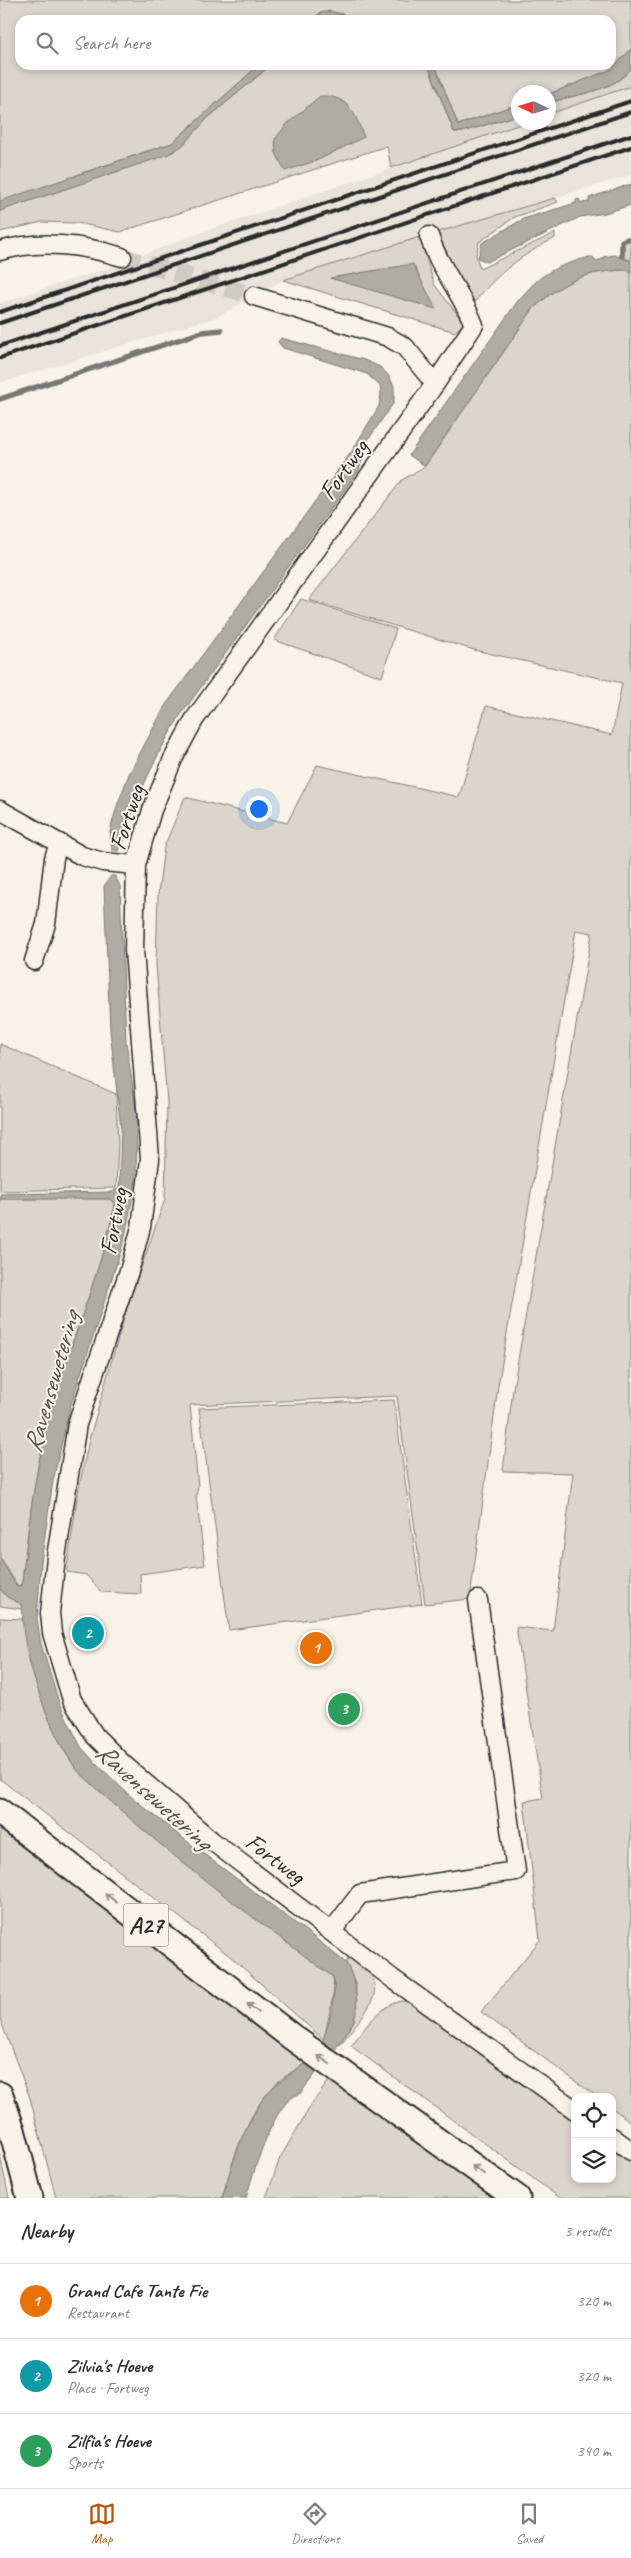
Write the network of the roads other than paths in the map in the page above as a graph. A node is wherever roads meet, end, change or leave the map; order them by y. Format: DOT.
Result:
graph roads {
  1 [pos="429,236"];
  2 [pos="0,251"];
  3 [pos="122,257"];
  4 [pos="254,296"];
  5 [pos="435,384"];
  6 [pos="0,810"];
  7 [pos="59,843"];
  8 [pos="136,865"];
  9 [pos="34,961"];
  10 [pos="478,1600"];
  11 [pos="0,1812"];
  12 [pos="332,1931"];
  13 [pos="0,2095"];
  14 [pos="571,2107"];
  15 [pos="613,2138"];
  16 [pos="631,2151"];
  17 [pos="29,2193"];
  18 [pos="517,2198"];
  1 -- 5 [label="street, Fortweg"];
  2 -- 3 [label="street"];
  4 -- 5 [label="street"];
  5 -- 8 [label="street, Fortweg"];
  6 -- 7 [label="street"];
  7 -- 8 [label="street"];
  7 -- 9 [label="street"];
  8 -- 12 [label="street, Fortweg"];
  10 -- 12 [label="street"];
  18 -- 11 [label="highway, A27, one-way"];
  12 -- 14 [label="street, Fortweg"];
  13 -- 17 [label="highway"];
  15 -- 16 [label="street"];
}
